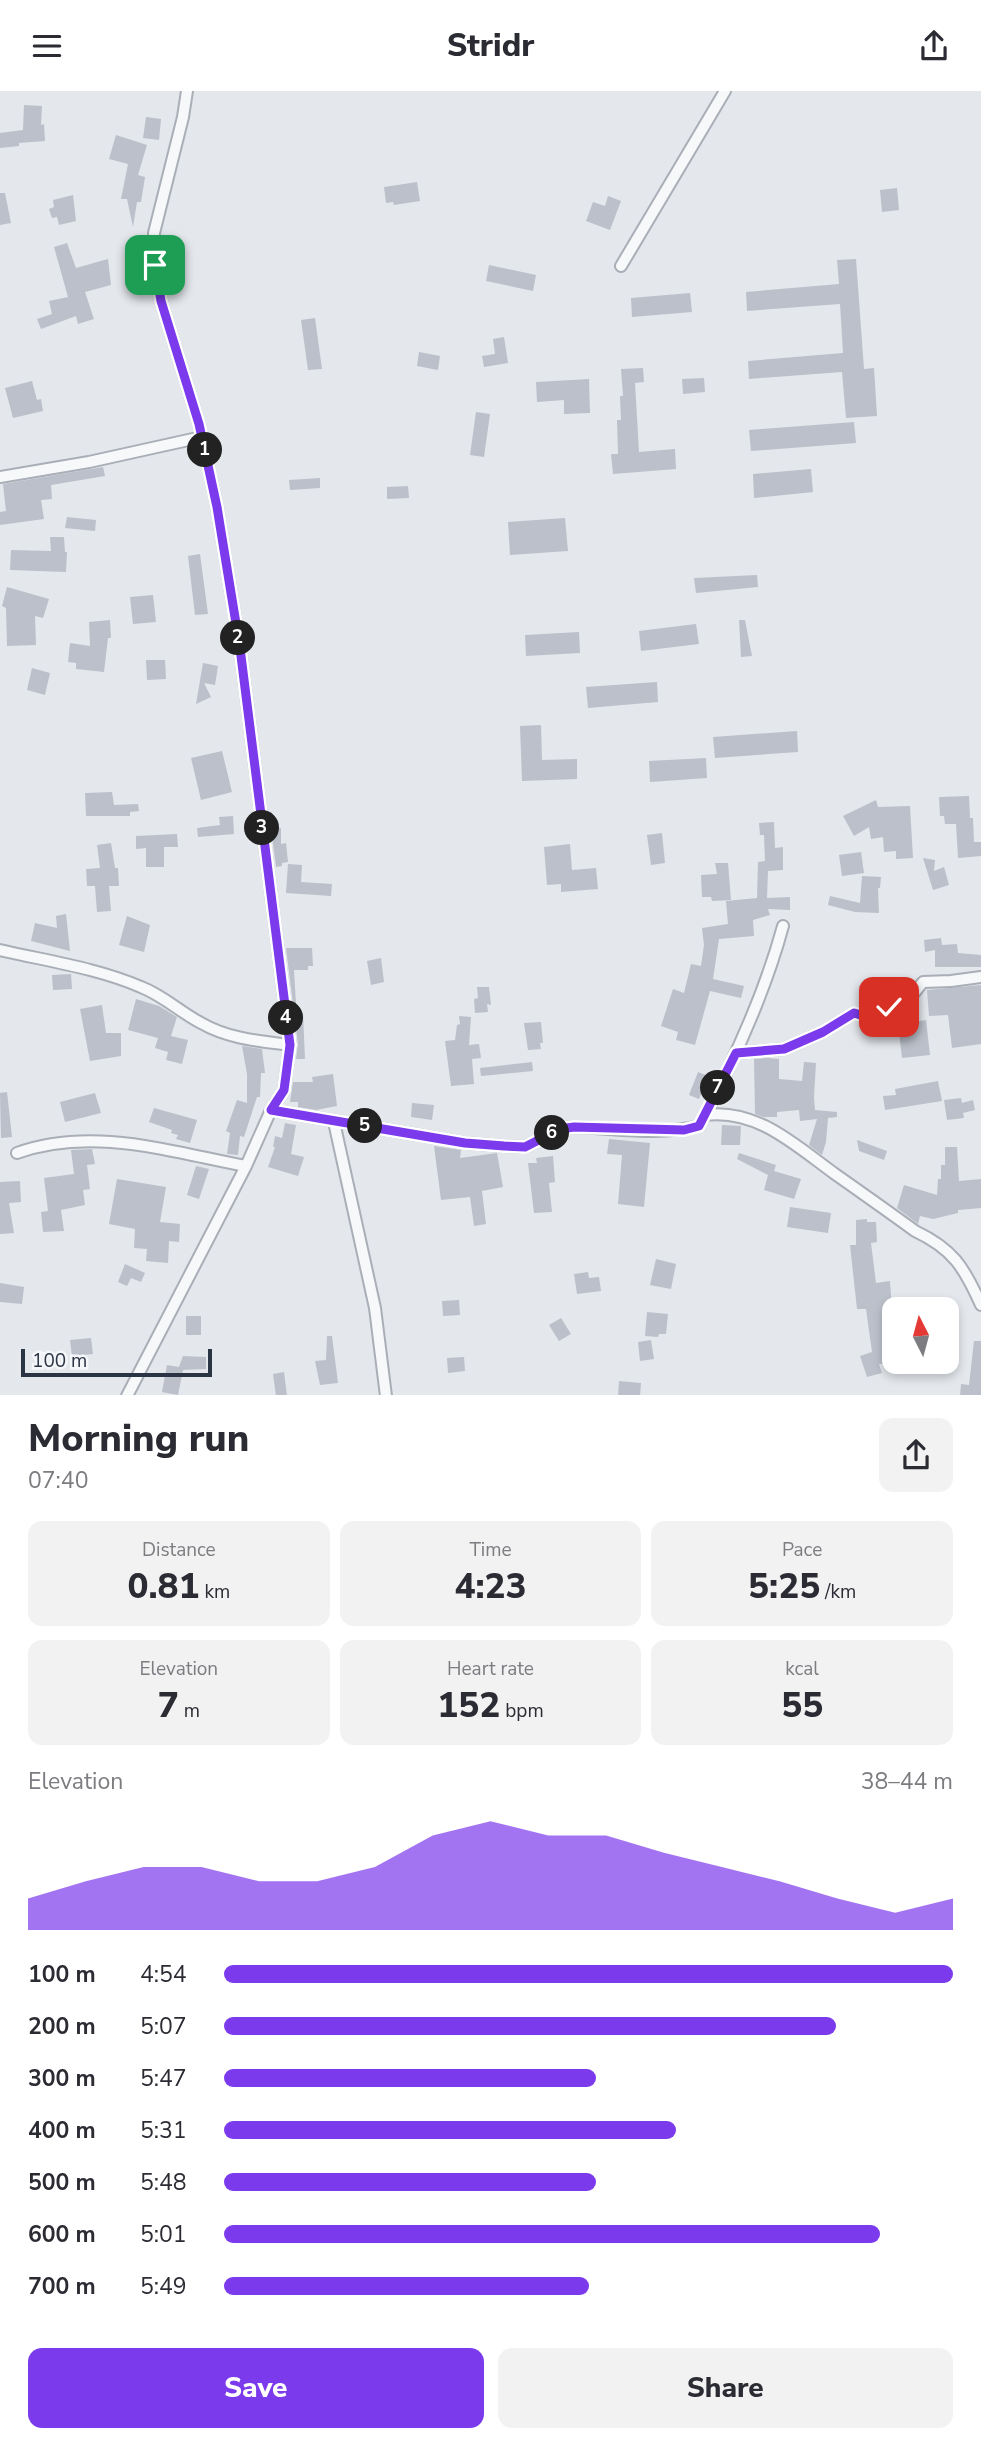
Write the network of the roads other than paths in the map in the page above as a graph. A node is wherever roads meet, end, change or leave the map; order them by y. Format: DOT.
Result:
graph roads {
  1 [pos="187,91"];
  2 [pos="725,91"];
  3 [pos="621,266"];
  4 [pos="202,436"];
  5 [pos="0,477"];
  6 [pos="783,926"];
  7 [pos="0,950"];
  8 [pos="981,977"];
  9 [pos="290,1045"];
  10 [pos="736,1053"];
  11 [pos="271,1110"];
  12 [pos="705,1115"];
  13 [pos="334,1122"];
  14 [pos="17,1153"];
  15 [pos="246,1166"];
  16 [pos="981,1305"];
  17 [pos="127,1395"];
  18 [pos="386,1395"];
  1 -- 4 [label="street"];
  2 -- 3 [label="street"];
  4 -- 5 [label="street"];
  4 -- 9 [label="street"];
  6 -- 10 [label="street"];
  7 -- 9 [label="street"];
  8 -- 10 [label="street"];
  9 -- 11 [label="street"];
  10 -- 12 [label="street"];
  11 -- 13 [label="street"];
  11 -- 15 [label="street"];
  12 -- 13 [label="street"];
  12 -- 16 [label="street"];
  13 -- 18 [label="street"];
  14 -- 15 [label="street"];
  15 -- 17 [label="street"];
}
